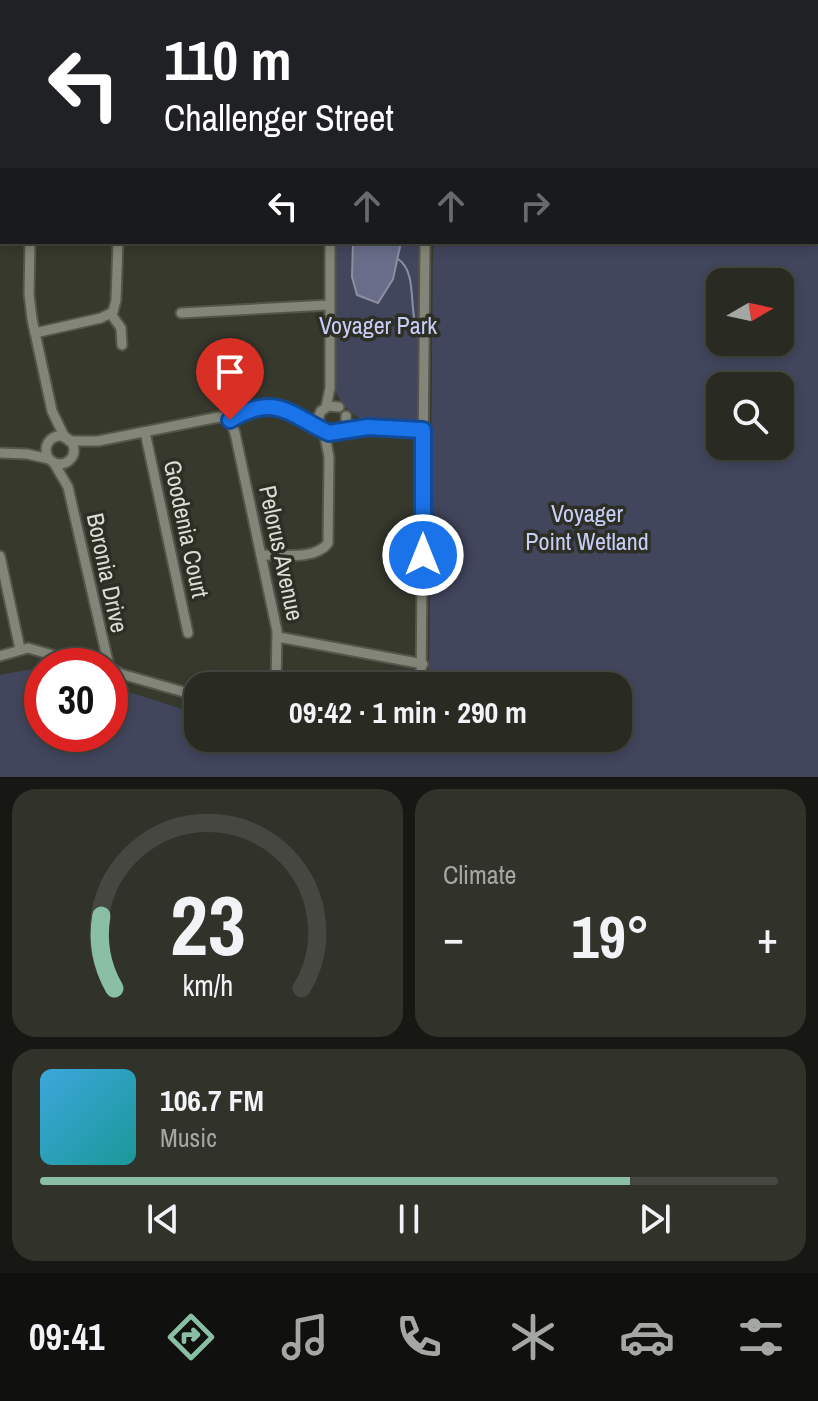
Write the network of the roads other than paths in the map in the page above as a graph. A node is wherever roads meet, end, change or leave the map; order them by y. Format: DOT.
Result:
graph roads {
  1 [pos="30,244"];
  2 [pos="118,244"];
  3 [pos="330,244"];
  4 [pos="425,244"];
  5 [pos="329,305"];
  6 [pos="181,313"];
  7 [pos="111,314"];
  8 [pos="35,333"];
  9 [pos="122,345"];
  10 [pos="330,388"];
  11 [pos="323,410"];
  12 [pos="52,411"];
  13 [pos="342,411"];
  14 [pos="301,416"];
  15 [pos="230,420"];
  16 [pos="368,427"];
  17 [pos="322,429"];
  18 [pos="423,430"];
  19 [pos="340,431"];
  20 [pos="145,432"];
  21 [pos="67,439"];
  22 [pos="98,441"];
  23 [pos="49,443"];
  24 [pos="0,453"];
  25 [pos="27,454"];
  26 [pos="71,457"];
  27 [pos="329,457"];
  28 [pos="51,461"];
  29 [pos="68,487"];
  30 [pos="261,555"];
  31 [pos="0,556"];
  32 [pos="188,633"];
  33 [pos="278,637"];
  34 [pos="104,648"];
  35 [pos="20,649"];
  36 [pos="24,649"];
  37 [pos="0,656"];
  38 [pos="423,664"];
  39 [pos="277,672"];
  40 [pos="422,672"];
  41 [pos="128,676"];
  42 [pos="184,692"];
  1 -- 8 [label="street"];
  2 -- 7 [label="street"];
  3 -- 5 [label="street"];
  4 -- 18 [label="street"];
  5 -- 6 [label="street"];
  5 -- 10 [label="street"];
  7 -- 8 [label="street"];
  7 -- 9 [label="street"];
  8 -- 12 [label="street"];
  10 -- 11 [label="street"];
  10 -- 13 [label="street"];
  11 -- 13 [label="street"];
  11 -- 14 [label="street"];
  11 -- 17 [label="street"];
  12 -- 21 [label="street"];
  12 -- 23 [label="street"];
  13 -- 16 [label="street"];
  13 -- 19 [label="street"];
  14 -- 15 [label="street"];
  14 -- 17 [label="street"];
  15 -- 20 [label="street"];
  15 -- 30 [label="street, Pelorus Avenue"];
  16 -- 18 [label="street"];
  16 -- 19 [label="street"];
  17 -- 19 [label="street"];
  17 -- 27 [label="street"];
  18 -- 38 [label="street"];
  19 -- 27 [label="street"];
  20 -- 22 [label="street"];
  20 -- 32 [label="street, Goodenia Court"];
  21 -- 22 [label="street"];
  21 -- 23 [label="street"];
  21 -- 26 [label="street"];
  22 -- 26 [label="street"];
  23 -- 25 [label="street"];
  23 -- 28 [label="street"];
  24 -- 25 [label="street"];
  25 -- 28 [label="street"];
  26 -- 28 [label="street"];
  26 -- 29 [label="street, Boronia Drive"];
  27 -- 30 [label="street"];
  28 -- 29 [label="street, Boronia Drive"];
  29 -- 34 [label="street, Boronia Drive"];
  30 -- 33 [label="street, Pelorus Avenue"];
  31 -- 35 [label="street"];
  33 -- 38 [label="street"];
  33 -- 39 [label="street, Pelorus Avenue"];
  35 -- 36 [label="street"];
  35 -- 37 [label="street"];
  38 -- 40 [label="street"];
  41 -- 42 [label="street, Boronia Drive"];
}
